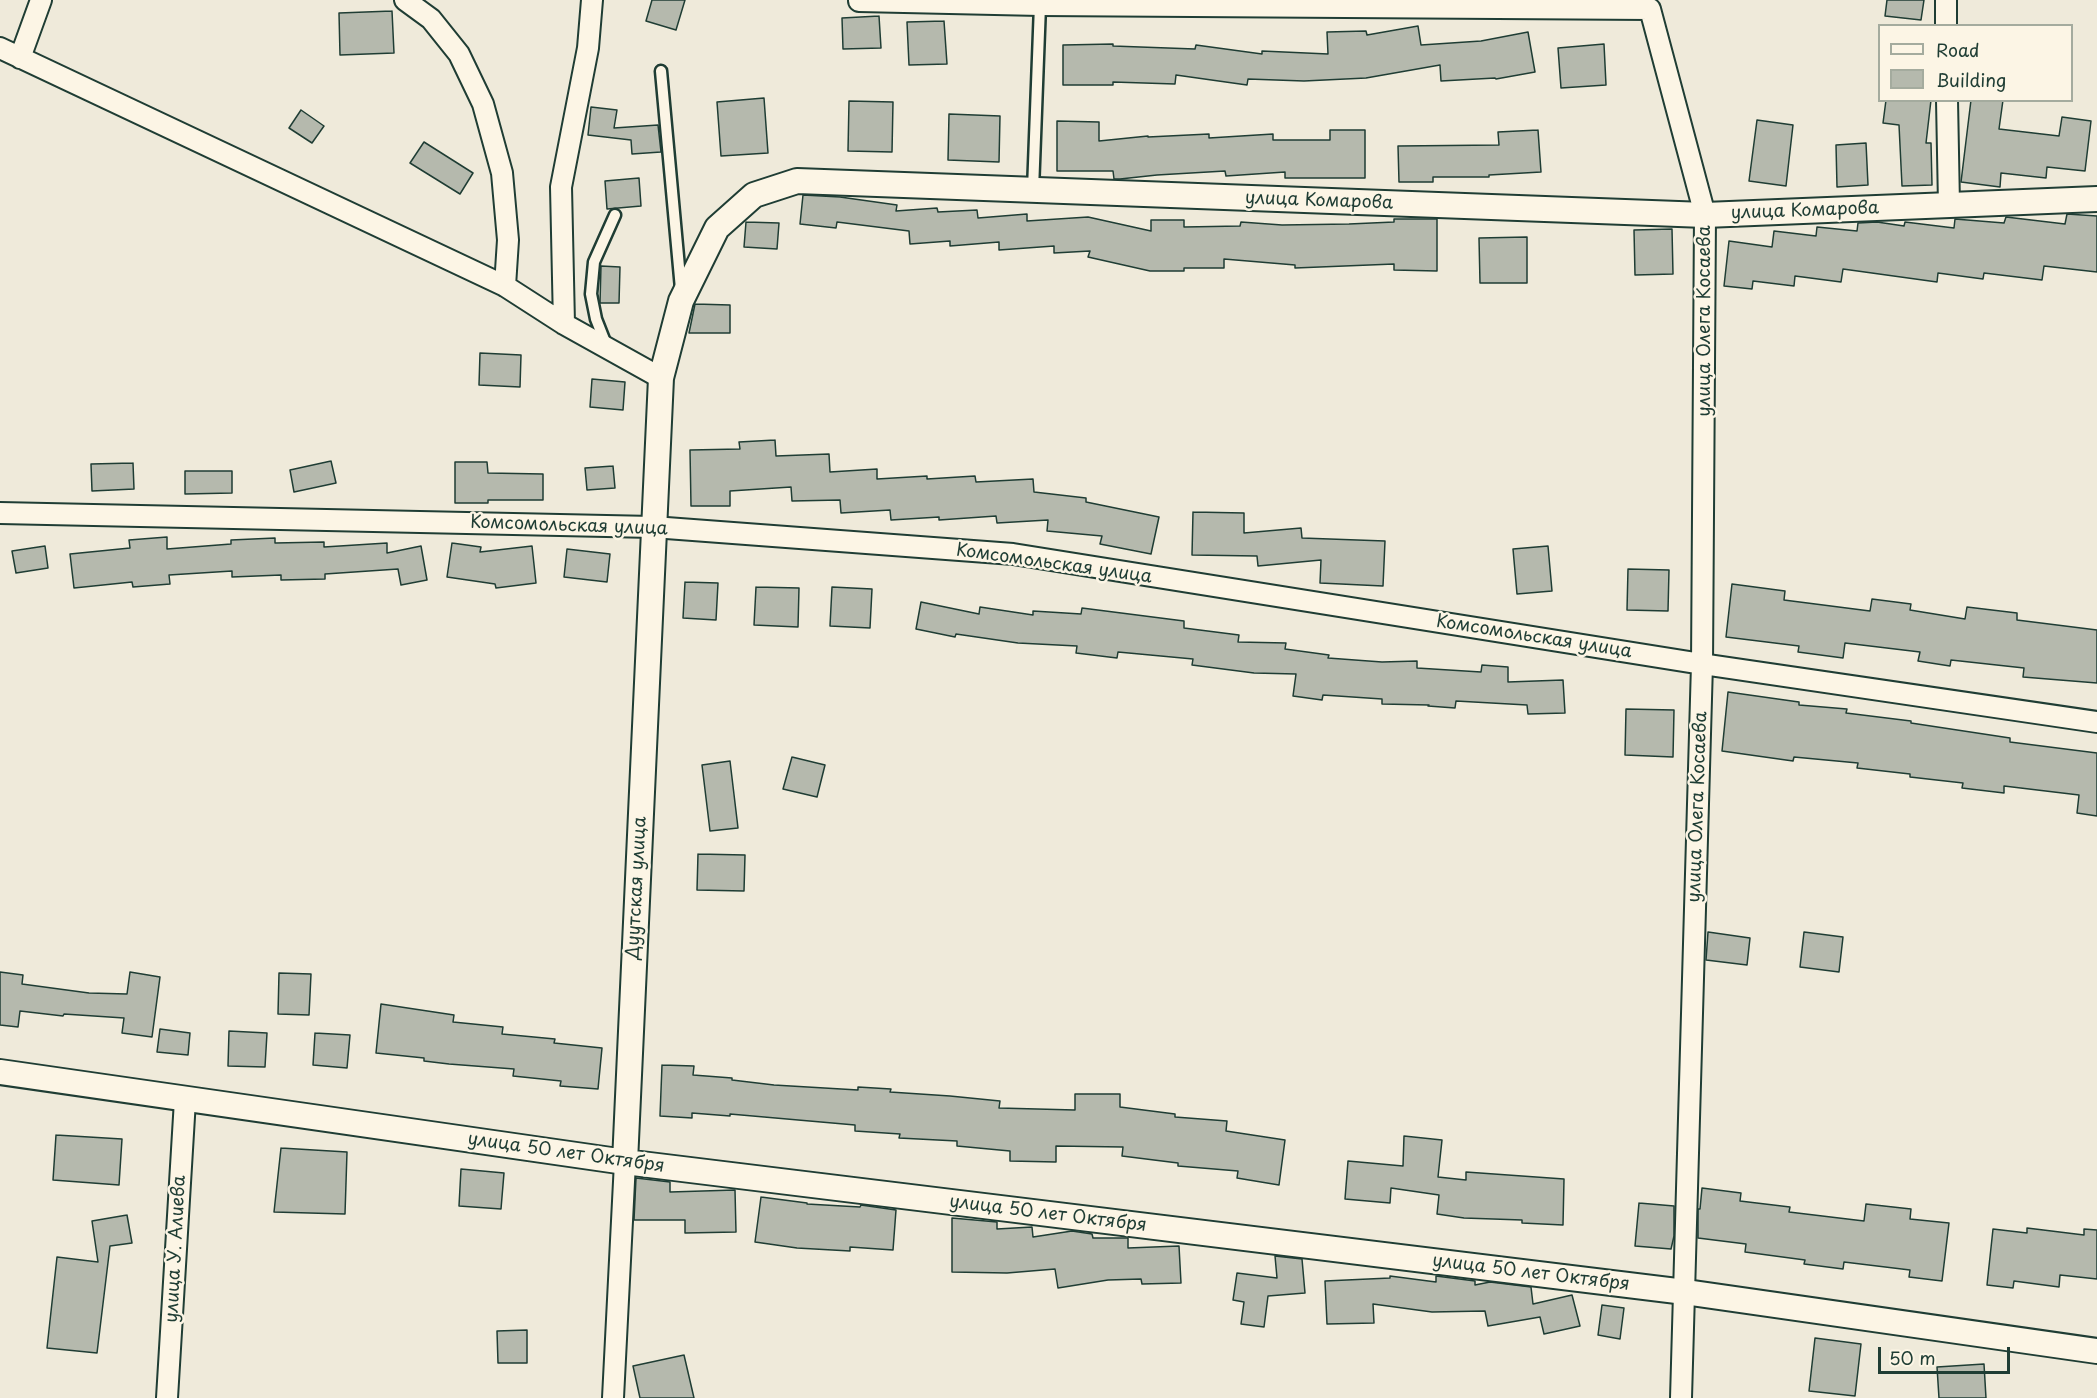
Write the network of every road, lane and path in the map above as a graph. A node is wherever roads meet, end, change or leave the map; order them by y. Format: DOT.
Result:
graph roads {
  1 [pos="41,0"];
  2 [pos="405,0"];
  3 [pos="592,0"];
  4 [pos="1946,0"];
  5 [pos="859,1"];
  6 [pos="1040,5"];
  7 [pos="1946,24"];
  8 [pos="0,48"];
  9 [pos="20,57"];
  10 [pos="662,71"];
  11 [pos="1947,102"];
  12 [pos="1033,190"];
  13 [pos="2097,199"];
  14 [pos="1949,205"];
  15 [pos="615,215"];
  16 [pos="1705,215"];
  17 [pos="505,286"];
  18 [pos="681,302"];
  19 [pos="564,324"];
  20 [pos="607,348"];
  21 [pos="661,378"];
  22 [pos="0,513"];
  23 [pos="653,527"];
  24 [pos="1702,664"];
  25 [pos="2097,722"];
  26 [pos="0,1072"];
  27 [pos="185,1100"];
  28 [pos="625,1162"];
  29 [pos="1685,1292"];
  30 [pos="2097,1351"];
  31 [pos="167,1398"];
  32 [pos="613,1398"];
  33 [pos="1682,1398"];
  1 -- 9 [label="street"];
  2 -- 17 [label="street"];
  3 -- 19 [label="street"];
  4 -- 7 [label="street"];
  5 -- 6 [label="street"];
  6 -- 12 [label="lane"];
  6 -- 16 [label="street, улица Олега Косаева"];
  8 -- 9 [label="street"];
  9 -- 17 [label="street"];
  10 -- 18 [label="lane"];
  11 -- 14 [label="street"];
  12 -- 16 [label="street, улица Комарова"];
  12 -- 18 [label="street, улица Комарова"];
  13 -- 14 [label="street, улица Комарова"];
  14 -- 16 [label="street, улица Комарова"];
  15 -- 20 [label="lane"];
  16 -- 24 [label="street, улица Олега Косаева"];
  17 -- 19 [label="street"];
  18 -- 21 [label="street, улица Комарова"];
  19 -- 20 [label="street"];
  20 -- 21 [label="street"];
  21 -- 23 [label="street, Дуутская улица"];
  22 -- 23 [label="street, Комсомольская улица"];
  23 -- 24 [label="street, Комсомольская улица"];
  23 -- 28 [label="street, Дуутская улица"];
  24 -- 25 [label="street, Комсомольская улица"];
  24 -- 29 [label="street, улица Олега Косаева"];
  26 -- 27 [label="street, улица 50 лет Октября"];
  27 -- 28 [label="street, улица 50 лет Октября"];
  27 -- 31 [label="street, улица У. Алиева"];
  28 -- 29 [label="street, улица 50 лет Октября"];
  28 -- 32 [label="street, Дуутская улица"];
  29 -- 30 [label="street, улица 50 лет Октября"];
  29 -- 33 [label="street, улица Олега Косаева"];
}
